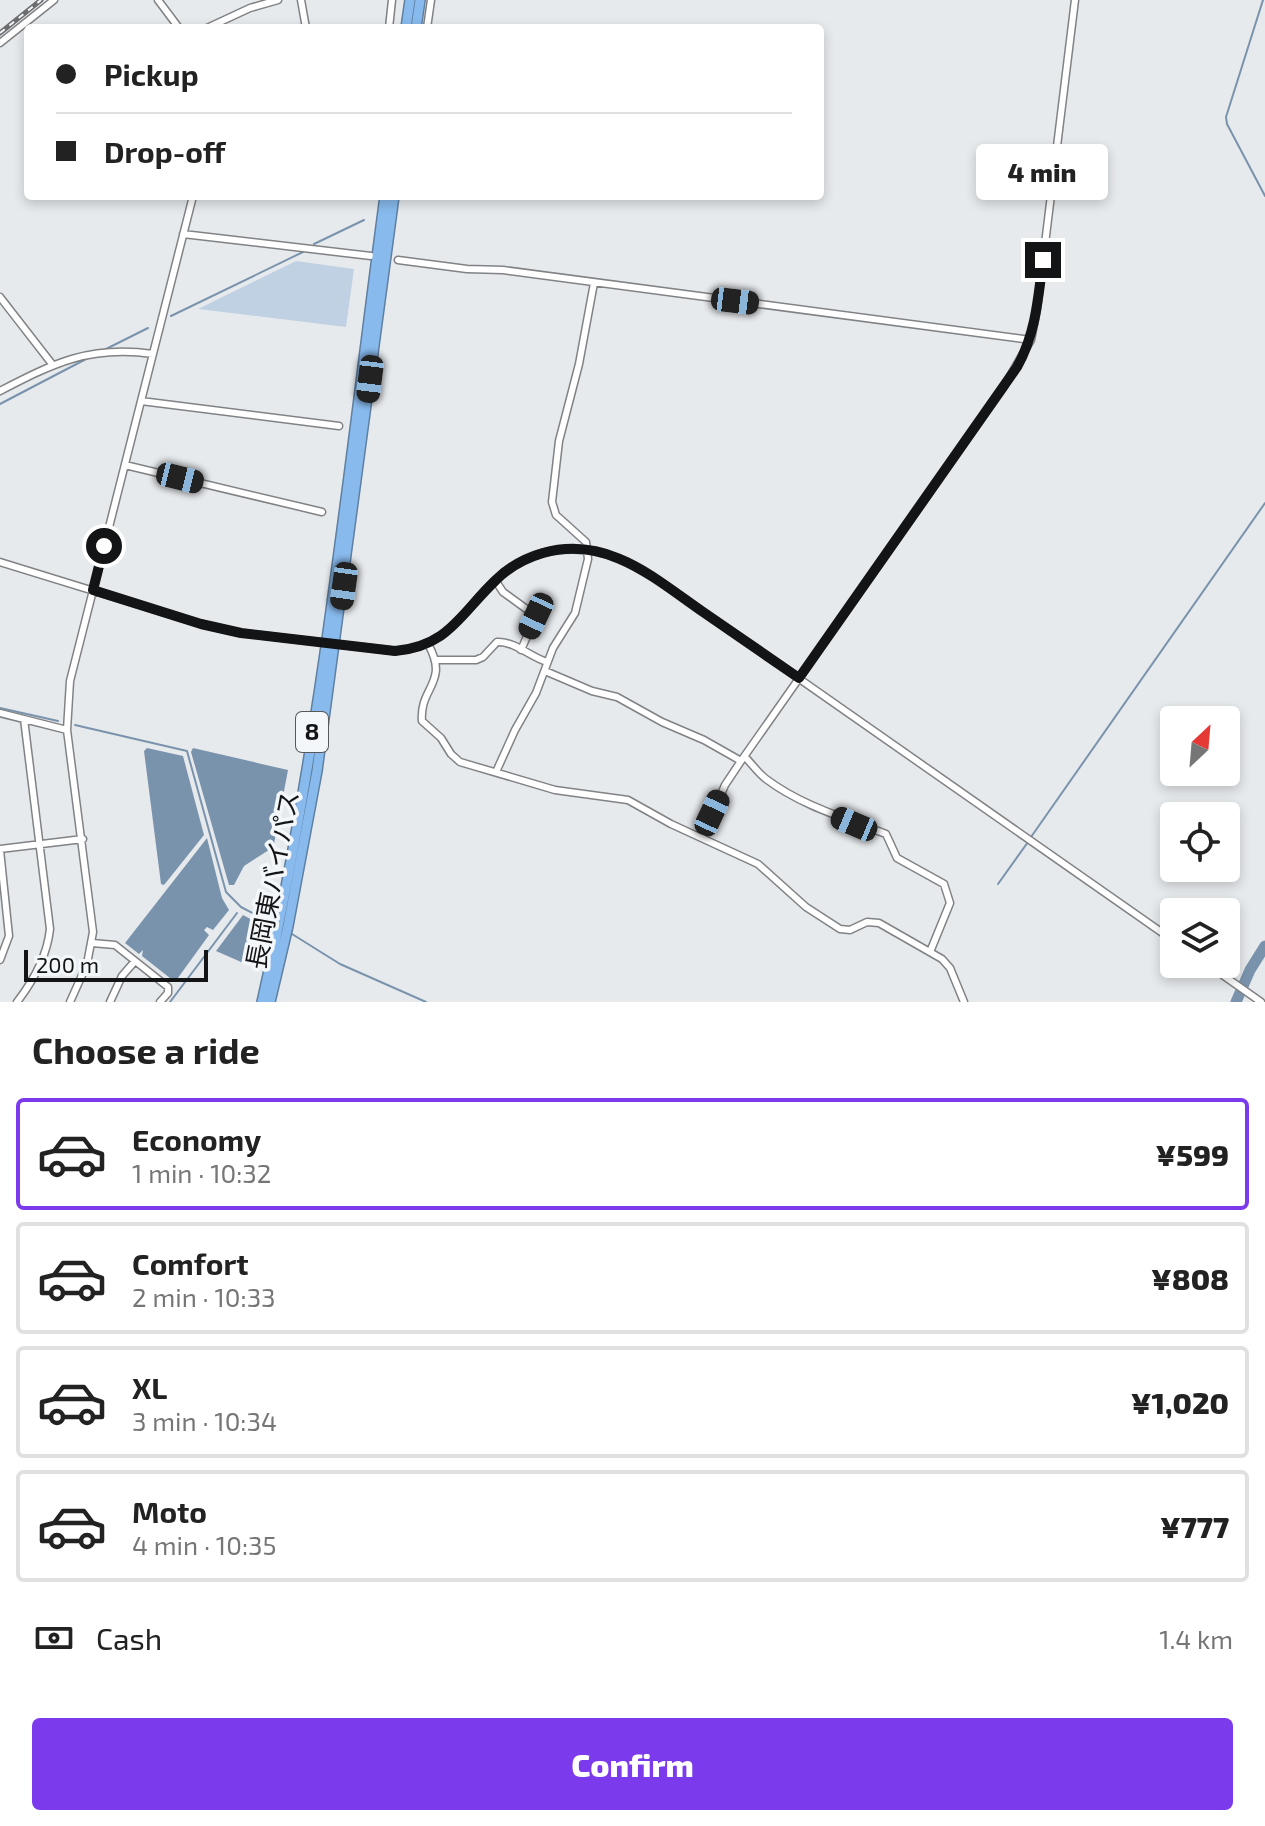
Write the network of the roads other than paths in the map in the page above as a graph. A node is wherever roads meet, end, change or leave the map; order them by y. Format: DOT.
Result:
graph roads {
  1 [pos="54,0"];
  2 [pos="158,0"];
  3 [pos="278,0"];
  4 [pos="301,0"];
  5 [pos="392,0"];
  6 [pos="410,0"];
  7 [pos="420,0"];
  8 [pos="431,0"];
  9 [pos="1075,0"];
  10 [pos="176,24"];
  11 [pos="216,24"];
  12 [pos="305,24"];
  13 [pos="389,24"];
  14 [pos="407,24"];
  15 [pos="417,24"];
  16 [pos="428,24"];
  17 [pos="0,43"];
  18 [pos="192,200"];
  19 [pos="385,200"];
  20 [pos="393,200"];
  21 [pos="183,234"];
  22 [pos="371,256"];
  23 [pos="398,260"];
  24 [pos="594,283"];
  25 [pos="0,297"];
  26 [pos="1031,340"];
  27 [pos="153,354"];
  28 [pos="52,364"];
  29 [pos="0,391"];
  30 [pos="141,401"];
  31 [pos="339,426"];
  32 [pos="125,465"];
  33 [pos="322,512"];
  34 [pos="588,549"];
  35 [pos="0,562"];
  36 [pos="495,580"];
  37 [pos="93,590"];
  38 [pos="330,644"];
  39 [pos="428,644"];
  40 [pos="521,650"];
  41 [pos="437,660"];
  42 [pos="547,662"];
  43 [pos="545,671"];
  44 [pos="799,678"];
  45 [pos="0,713"];
  46 [pos="24,719"];
  47 [pos="67,730"];
  48 [pos="743,759"];
  49 [pos="496,772"];
  50 [pos="702,838"];
  51 [pos="83,839"];
  52 [pos="39,844"];
  53 [pos="0,850"];
  54 [pos="3,892"];
  55 [pos="1160,931"];
  56 [pos="281,938"];
  57 [pos="92,943"];
  58 [pos="930,952"];
  59 [pos="0,960"];
  60 [pos="135,961"];
  61 [pos="1226,978"];
  62 [pos="17,1002"];
  63 [pos="70,1002"];
  64 [pos="110,1002"];
  65 [pos="160,1002"];
  66 [pos="262,1002"];
  67 [pos="270,1002"];
  68 [pos="964,1002"];
  69 [pos="1260,1002"];
  1 -- 17 [label="street"];
  2 -- 10 [label="street"];
  3 -- 11 [label="street"];
  4 -- 12 [label="street"];
  5 -- 13 [label="street"];
  6 -- 14 [label="highway"];
  7 -- 15 [label="highway"];
  8 -- 16 [label="street"];
  9 -- 26 [label="street"];
  18 -- 21 [label="street"];
  19 -- 38 [label="highway, 長岡東バイパス / 8"];
  20 -- 38 [label="highway, 長岡東バイパス / 8"];
  21 -- 22 [label="street"];
  21 -- 27 [label="street"];
  23 -- 24 [label="street"];
  24 -- 26 [label="street"];
  24 -- 34 [label="street"];
  25 -- 28 [label="street"];
  26 -- 44 [label="street"];
  27 -- 28 [label="street"];
  27 -- 30 [label="street"];
  28 -- 29 [label="street"];
  30 -- 31 [label="street"];
  30 -- 32 [label="street"];
  32 -- 33 [label="street"];
  32 -- 37 [label="street"];
  34 -- 36 [label="street"];
  34 -- 42 [label="street"];
  34 -- 44 [label="street"];
  35 -- 37 [label="street"];
  36 -- 39 [label="street"];
  36 -- 40 [label="street"];
  37 -- 38 [label="street"];
  37 -- 47 [label="street"];
  38 -- 39 [label="street"];
  38 -- 56 [label="highway, 長岡東バイパス / 8"];
  39 -- 41 [label="street"];
  40 -- 41 [label="street"];
  40 -- 42 [label="street"];
  41 -- 49 [label="street"];
  42 -- 43 [label="street"];
  43 -- 48 [label="street"];
  43 -- 49 [label="street"];
  44 -- 48 [label="street"];
  44 -- 55 [label="street"];
  45 -- 46 [label="street"];
  46 -- 47 [label="street"];
  46 -- 52 [label="street"];
  47 -- 51 [label="street"];
  48 -- 50 [label="street"];
  48 -- 58 [label="street"];
  49 -- 50 [label="street"];
  50 -- 58 [label="street"];
  51 -- 52 [label="street"];
  51 -- 57 [label="street"];
  52 -- 53 [label="street"];
  52 -- 62 [label="street"];
  53 -- 54 [label="street"];
  54 -- 59 [label="street"];
  56 -- 66 [label="highway, 長岡東バイパス / 8"];
  56 -- 67 [label="highway, 長岡東バイパス / 8"];
  57 -- 60 [label="street"];
  57 -- 63 [label="street"];
  58 -- 68 [label="street"];
  60 -- 64 [label="street"];
  60 -- 65 [label="street"];
  61 -- 69 [label="street"];
}
